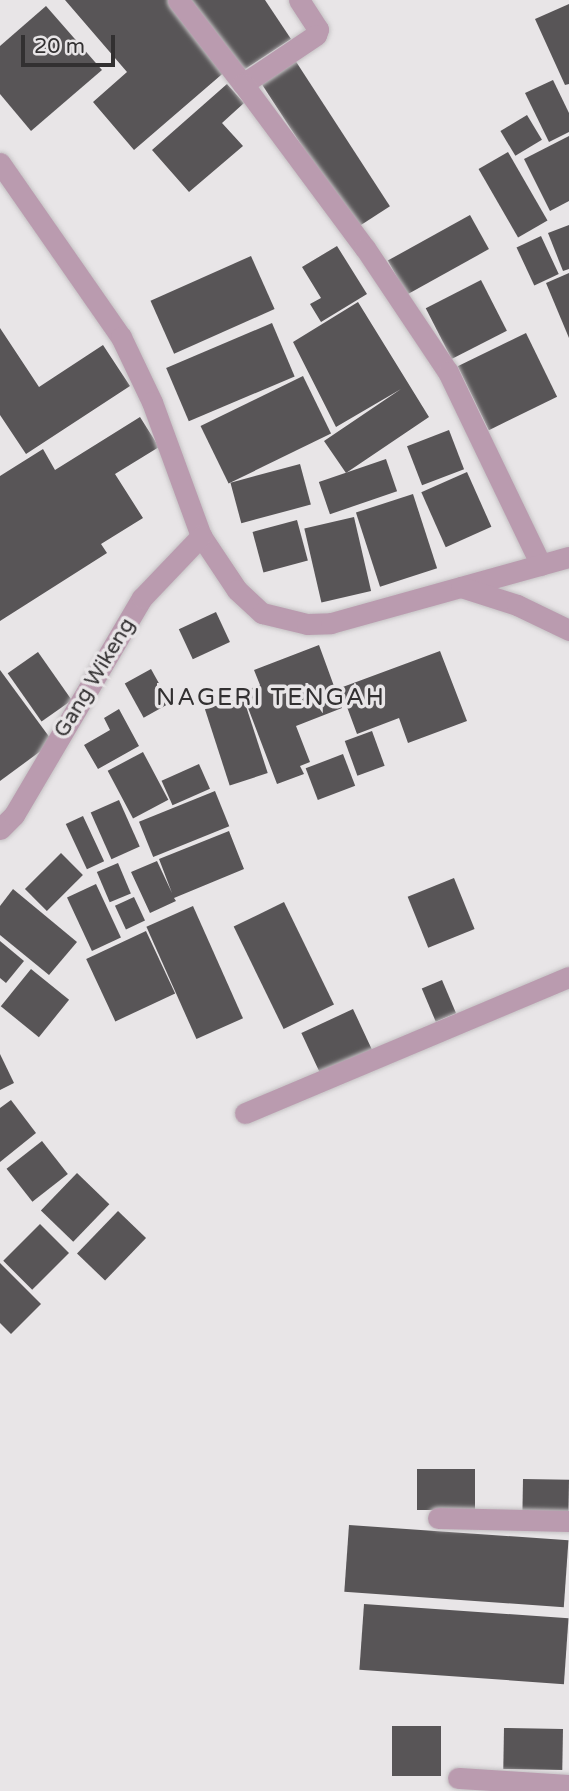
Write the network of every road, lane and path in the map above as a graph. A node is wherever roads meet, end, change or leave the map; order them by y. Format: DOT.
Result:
graph roads {
  1 [pos="178,0"];
  2 [pos="299,0"];
  3 [pos="243,84"];
  4 [pos="0,163"];
  5 [pos="201,536"];
  6 [pos="569,557"];
  7 [pos="541,565"];
  8 [pos="461,587"];
  9 [pos="569,630"];
  10 [pos="0,829"];
  11 [pos="569,977"];
  12 [pos="245,1113"];
  13 [pos="438,1518"];
  14 [pos="569,1521"];
  15 [pos="458,1778"];
  16 [pos="569,1785"];
  1 -- 3 [label="street"];
  2 -- 3 [label="street"];
  3 -- 7 [label="street"];
  4 -- 5 [label="street"];
  5 -- 8 [label="street"];
  5 -- 10 [label="street, Gang Wikeng"];
  6 -- 7 [label="street"];
  7 -- 8 [label="street"];
  8 -- 9 [label="street"];
  11 -- 12 [label="street"];
  13 -- 14 [label="street"];
  15 -- 16 [label="street"];
}
